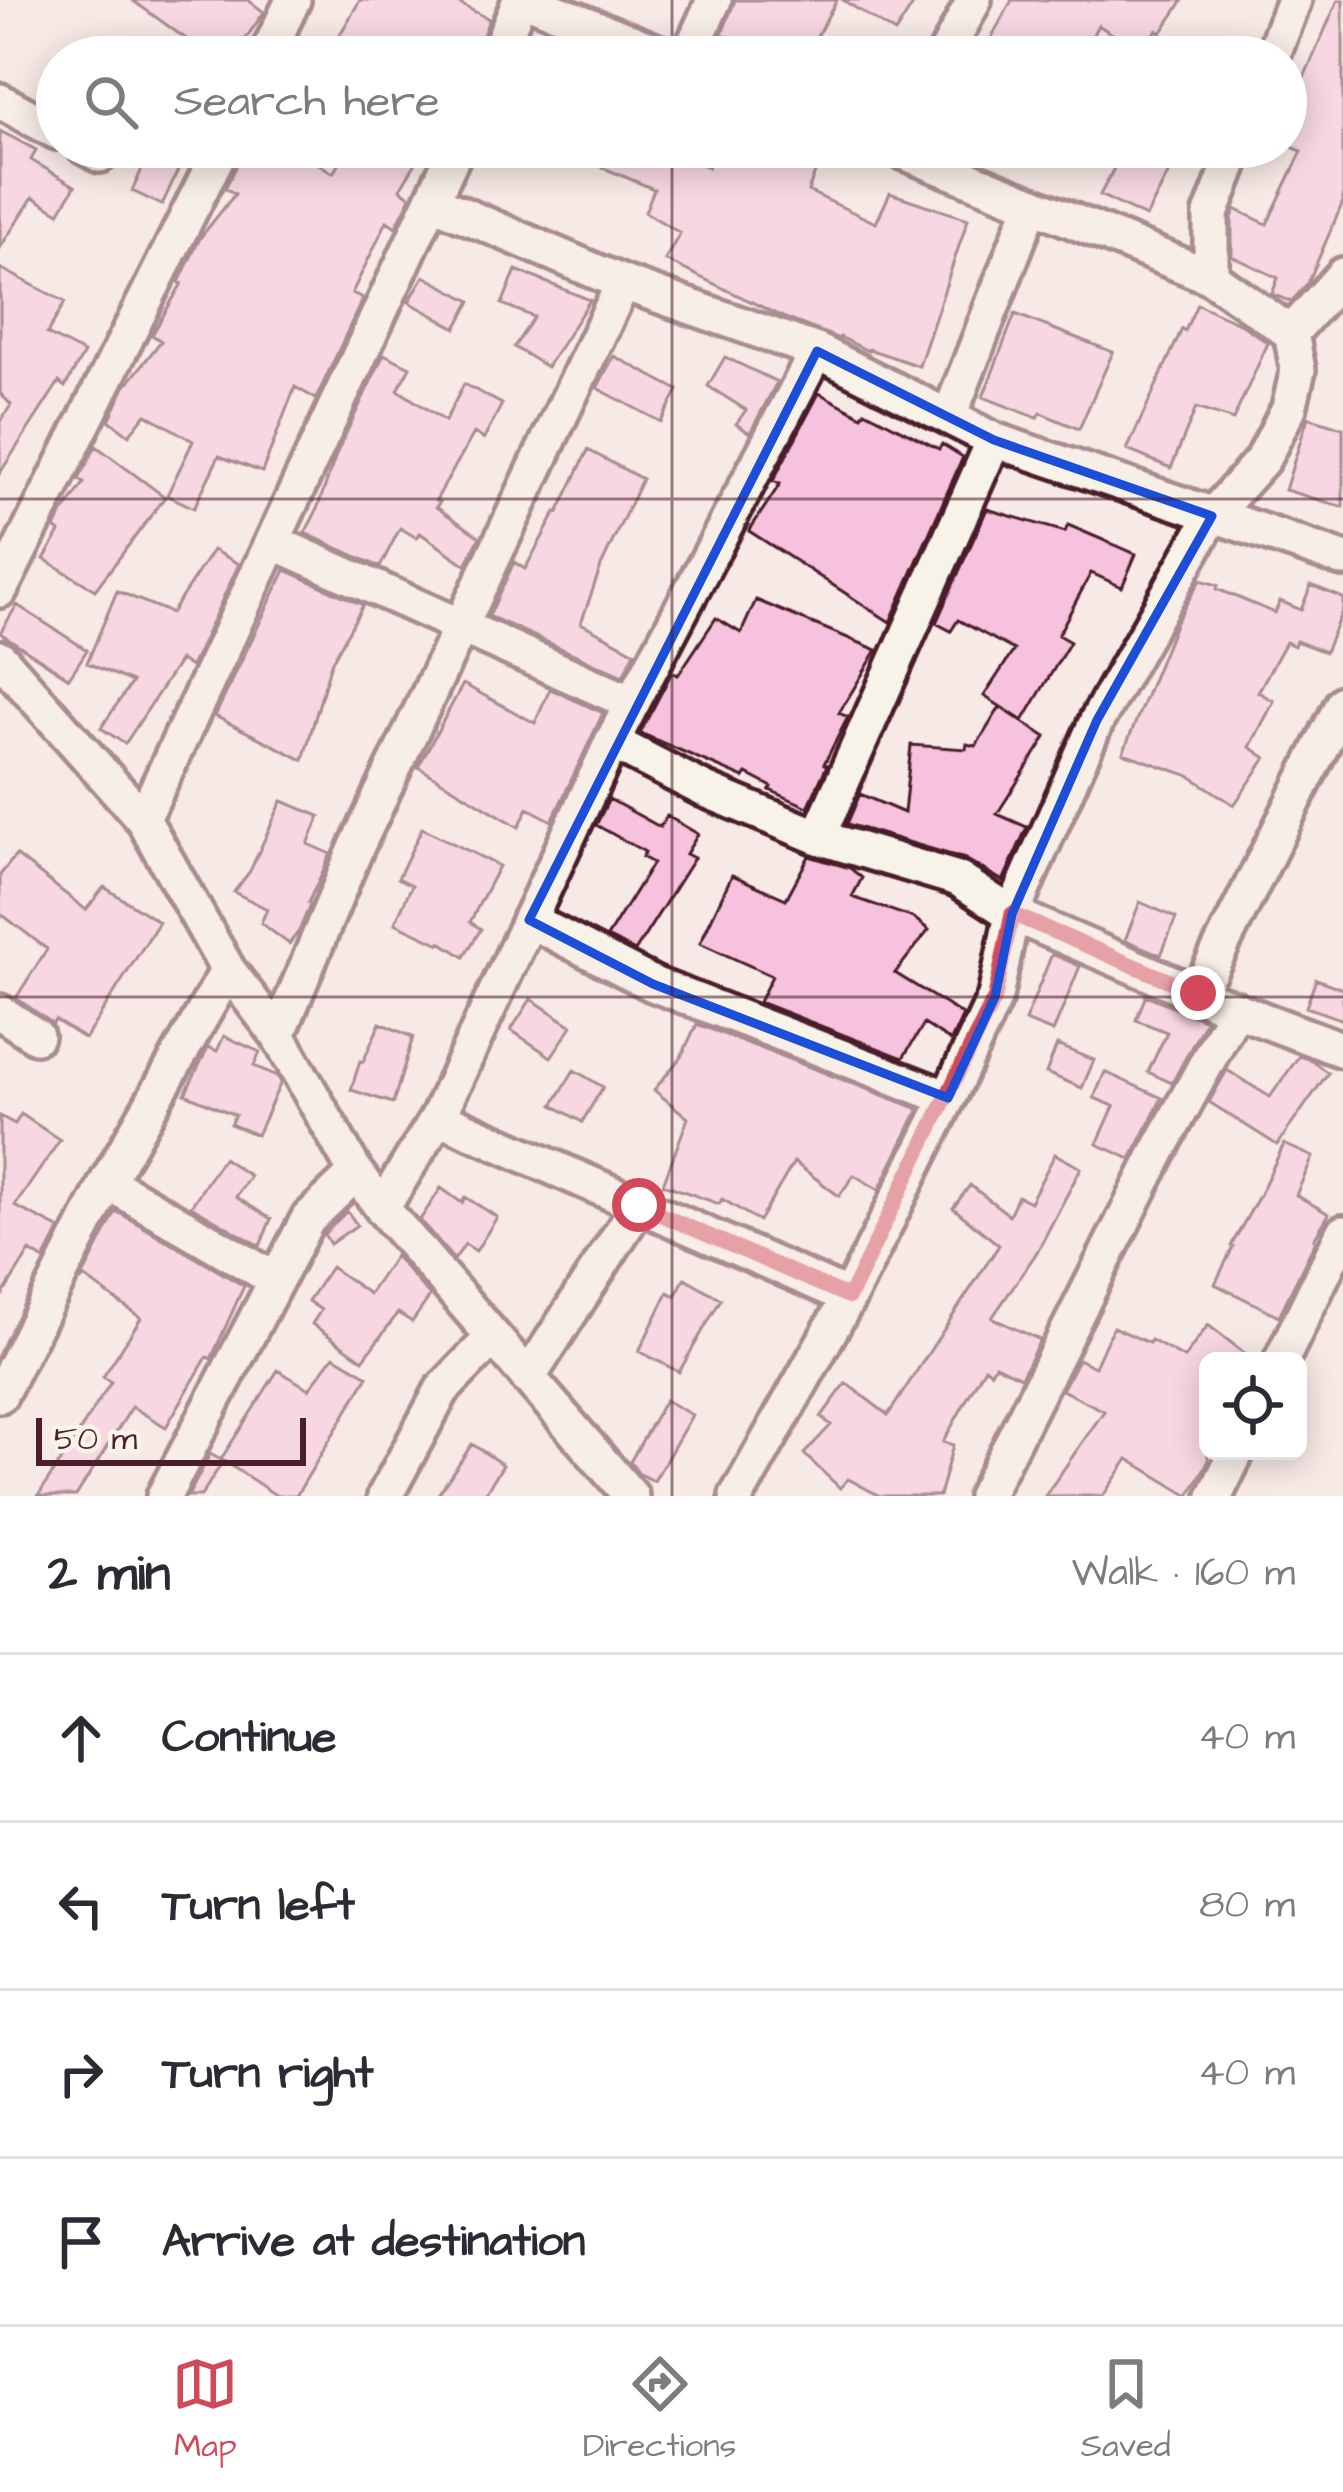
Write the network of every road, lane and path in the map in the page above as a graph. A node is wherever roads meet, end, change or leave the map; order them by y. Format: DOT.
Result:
graph roads {
  1 [pos="293,0"];
  2 [pos="524,0"];
  3 [pos="714,0"];
  4 [pos="974,0"];
  5 [pos="1294,0"];
  6 [pos="276,36"];
  7 [pos="506,36"];
  8 [pos="616,36"];
  9 [pos="698,36"];
  10 [pos="955,36"];
  11 [pos="1280,36"];
  12 [pos="0,101"];
  13 [pos="36,121"];
  14 [pos="211,168"];
  15 [pos="448,168"];
  16 [pos="944,168"];
  17 [pos="1229,168"];
  18 [pos="433,202"];
  19 [pos="1033,204"];
  20 [pos="1343,275"];
  21 [pos="1211,277"];
  22 [pos="623,283"];
  23 [pos="1291,333"];
  24 [pos="817,350"];
  25 [pos="949,417"];
  26 [pos="994,440"];
  27 [pos="1213,516"];
  28 [pos="273,542"];
  29 [pos="1343,559"];
  30 [pos="0,590"];
  31 [pos="463,625"];
  32 [pos="0,658"];
  33 [pos="632,703"];
  34 [pos="1343,703"];
  35 [pos="612,742"];
  36 [pos="143,819"];
  37 [pos="818,837"];
  38 [pos="1012,914"];
  39 [pos="529,920"];
  40 [pos="228,970"];
  41 [pos="1198,993"];
  42 [pos="1236,1009"];
  43 [pos="0,1012"];
  44 [pos="278,1035"];
  45 [pos="36,1036"];
  46 [pos="1343,1050"];
  47 [pos="948,1098"];
  48 [pos="438,1117"];
  49 [pos="356,1173"];
  50 [pos="107,1182"];
  51 [pos="639,1205"];
  52 [pos="382,1208"];
  53 [pos="1338,1254"];
  54 [pos="277,1280"];
  55 [pos="849,1297"];
  56 [pos="494,1337"];
  57 [pos="1286,1352"];
  58 [pos="528,1378"];
  59 [pos="0,1395"];
  60 [pos="1233,1460"];
  61 [pos="619,1491"];
  62 [pos="164,1496"];
  63 [pos="385,1496"];
  64 [pos="737,1496"];
  65 [pos="985,1496"];
  66 [pos="1215,1496"];
  1 -- 6 [label="street"];
  2 -- 7 [label="street"];
  2 -- 8 [label="street"];
  3 -- 9 [label="street"];
  4 -- 10 [label="street"];
  5 -- 11 [label="street"];
  12 -- 13 [label="street"];
  14 -- 30 [label="street"];
  15 -- 18 [label="street"];
  16 -- 19 [label="street"];
  17 -- 21 [label="street"];
  18 -- 22 [label="street"];
  18 -- 28 [label="street"];
  19 -- 21 [label="street"];
  19 -- 25 [label="street"];
  20 -- 23 [label="street"];
  21 -- 23 [label="street"];
  22 -- 24 [label="street"];
  22 -- 31 [label="street"];
  23 -- 27 [label="street"];
  24 -- 25 [label="street"];
  24 -- 33 [label="street"];
  25 -- 26 [label="street"];
  26 -- 27 [label="street"];
  26 -- 37 [label="street"];
  27 -- 29 [label="street"];
  27 -- 38 [label="street"];
  28 -- 31 [label="street"];
  28 -- 36 [label="street"];
  31 -- 33 [label="street"];
  31 -- 44 [label="street"];
  32 -- 36 [label="street"];
  33 -- 35 [label="street"];
  34 -- 41 [label="street"];
  35 -- 37 [label="street"];
  35 -- 39 [label="street"];
  36 -- 40 [label="street"];
  37 -- 38 [label="street"];
  38 -- 41 [label="street"];
  38 -- 47 [label="street"];
  39 -- 47 [label="street"];
  39 -- 48 [label="street"];
  40 -- 44 [label="street"];
  40 -- 50 [label="street"];
  41 -- 42 [label="street"];
  42 -- 46 [label="street"];
  42 -- 65 [label="street"];
  43 -- 45 [label="street"];
  44 -- 49 [label="street"];
  47 -- 55 [label="street"];
  48 -- 51 [label="street"];
  48 -- 52 [label="street"];
  49 -- 52 [label="street"];
  49 -- 54 [label="street"];
  50 -- 54 [label="street"];
  50 -- 59 [label="street"];
  51 -- 55 [label="street"];
  51 -- 58 [label="street"];
  52 -- 56 [label="street"];
  53 -- 57 [label="street"];
  54 -- 62 [label="street"];
  55 -- 64 [label="street"];
  56 -- 58 [label="street"];
  56 -- 63 [label="street"];
  58 -- 61 [label="street"];
  60 -- 66 [label="street"];
}
